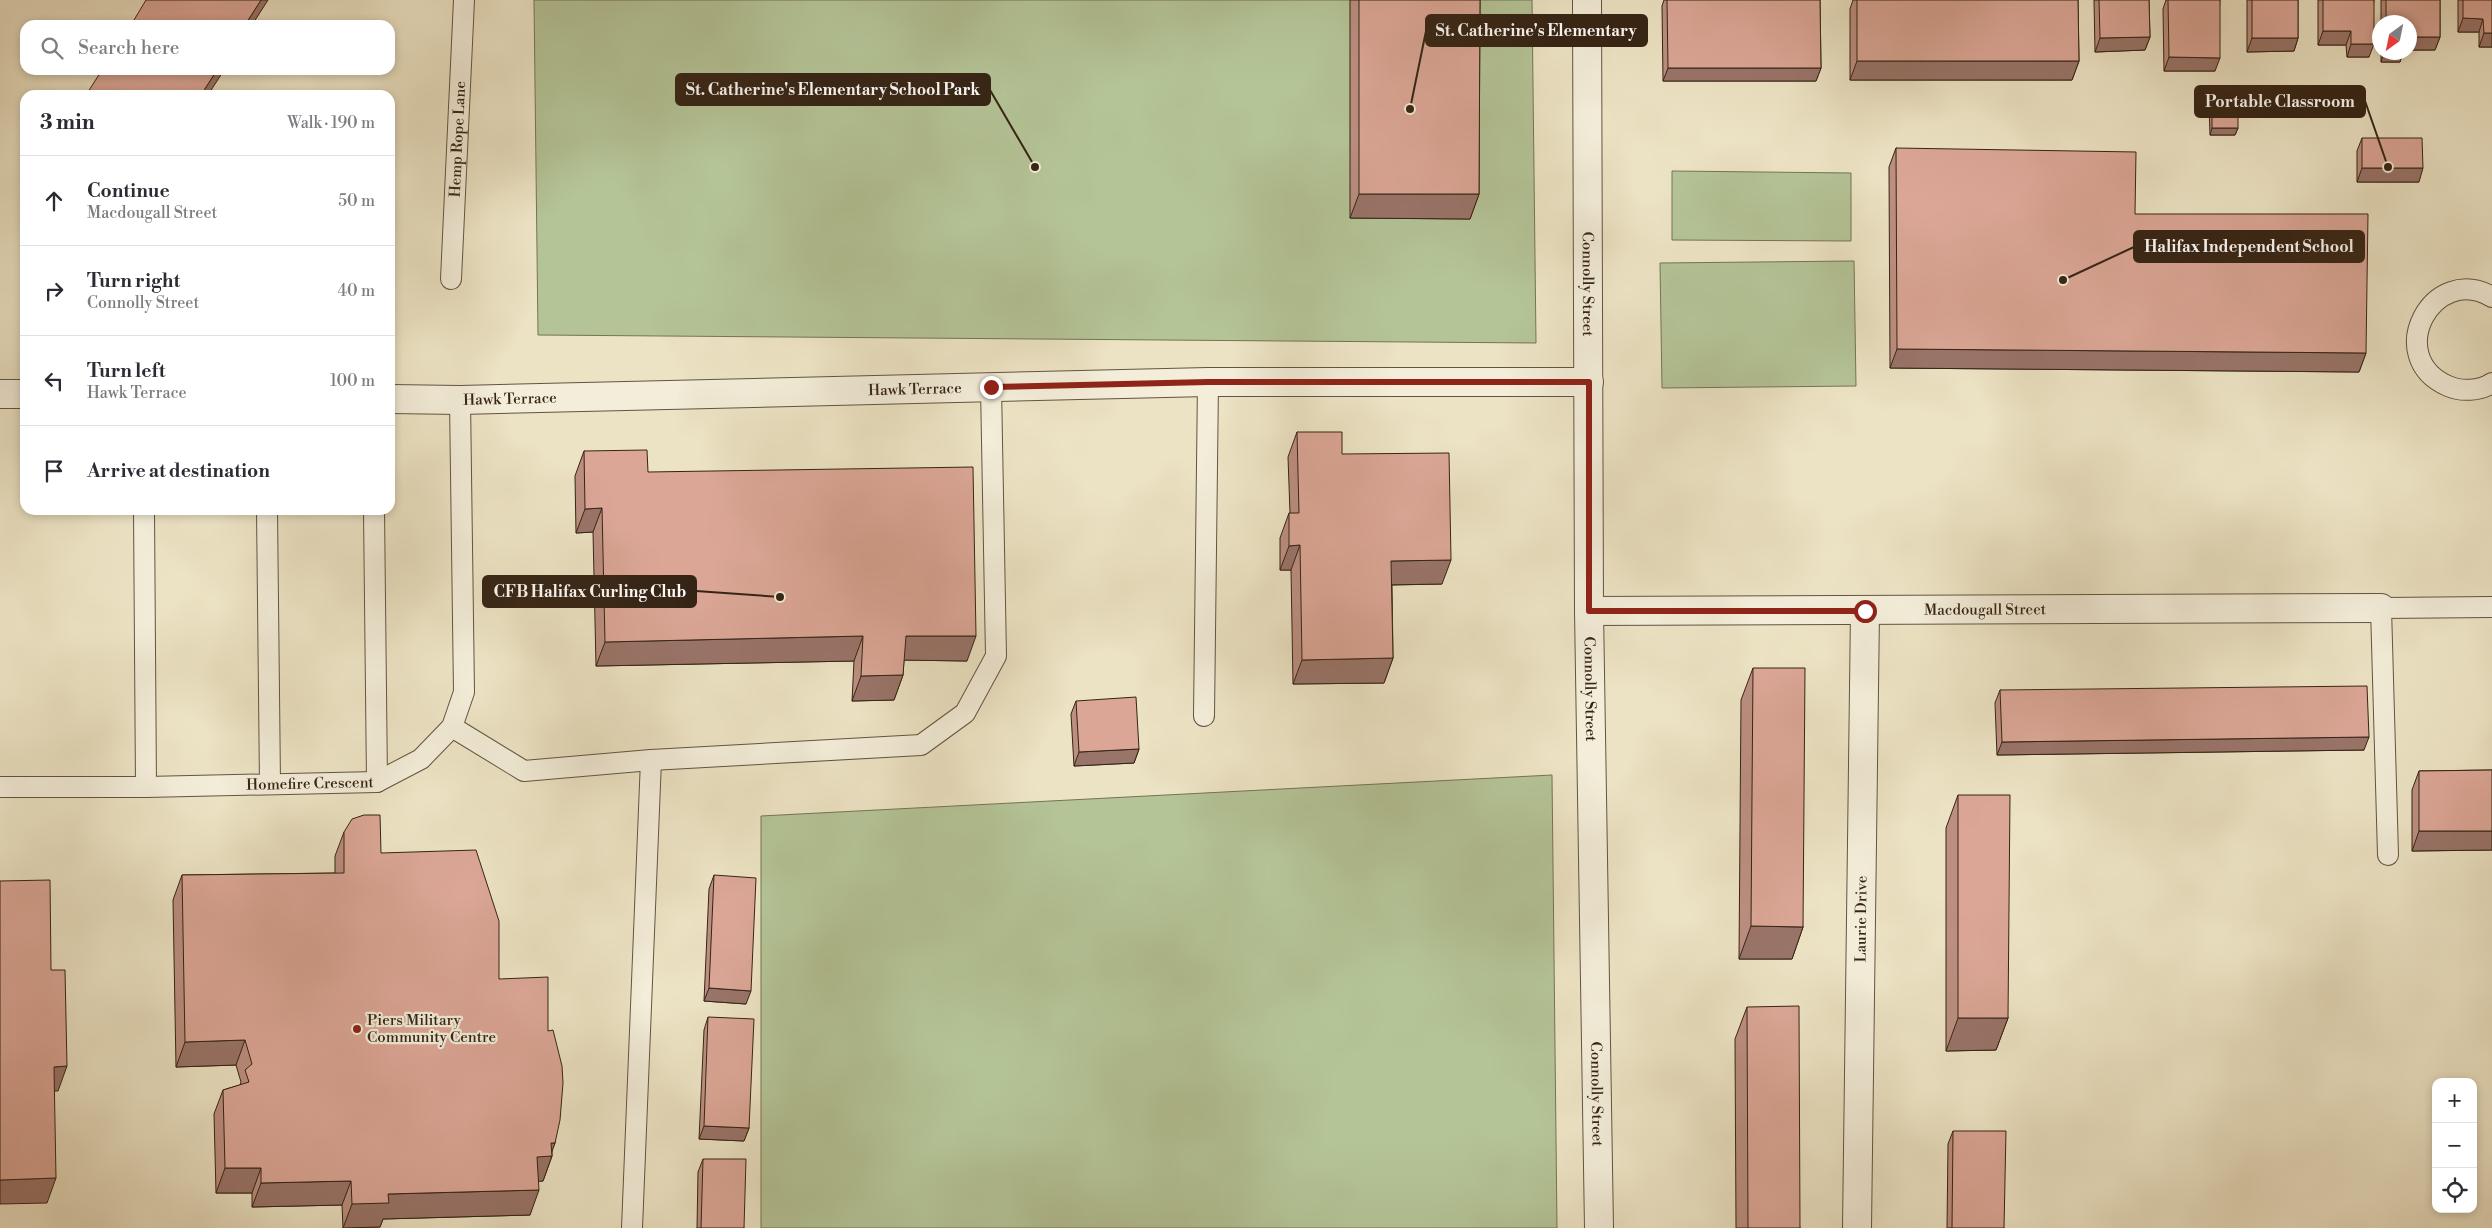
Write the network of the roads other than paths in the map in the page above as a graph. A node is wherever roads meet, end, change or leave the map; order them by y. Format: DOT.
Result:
graph roads {
  1 [pos="464,0"];
  2 [pos="1587,0"];
  3 [pos="451,279"];
  4 [pos="2492,297"];
  5 [pos="1208,382"];
  6 [pos="1589,382"];
  7 [pos="2492,383"];
  8 [pos="991,387"];
  9 [pos="0,394"];
  10 [pos="20,394"];
  11 [pos="395,399"];
  12 [pos="460,400"];
  13 [pos="144,515"];
  14 [pos="267,515"];
  15 [pos="374,515"];
  16 [pos="2492,607"];
  17 [pos="2381,608"];
  18 [pos="1589,611"];
  19 [pos="1865,611"];
  20 [pos="1204,716"];
  21 [pos="452,727"];
  22 [pos="651,760"];
  23 [pos="376,782"];
  24 [pos="270,784"];
  25 [pos="0,786"];
  26 [pos="146,787"];
  27 [pos="2388,855"];
  28 [pos="632,1228"];
  29 [pos="1599,1228"];
  30 [pos="1857,1228"];
  1 -- 3 [label="lane, Hemp Rope Lane"];
  2 -- 6 [label="street, Connolly Street"];
  4 -- 7 [label="lane"];
  5 -- 6 [label="street, Hawk Terrace"];
  5 -- 8 [label="street, Hawk Terrace"];
  5 -- 20 [label="lane"];
  6 -- 18 [label="street, Connolly Street"];
  8 -- 12 [label="street, Hawk Terrace"];
  8 -- 22 [label="lane"];
  9 -- 10 [label="street"];
  11 -- 12 [label="street, Hawk Terrace"];
  12 -- 21 [label="lane, Homefire Crescent"];
  13 -- 26 [label="lane"];
  14 -- 24 [label="lane"];
  15 -- 23 [label="lane"];
  16 -- 17 [label="lane"];
  17 -- 19 [label="street, Macdougall Street"];
  17 -- 27 [label="lane"];
  18 -- 19 [label="street, Macdougall Street"];
  18 -- 29 [label="street, Connolly Street"];
  19 -- 30 [label="street, Laurie Drive"];
  21 -- 22 [label="lane"];
  21 -- 23 [label="lane, Homefire Crescent"];
  22 -- 28 [label="lane"];
  23 -- 24 [label="lane, Homefire Crescent"];
  24 -- 26 [label="lane, Homefire Crescent"];
  25 -- 26 [label="lane, Homefire Crescent"];
}
